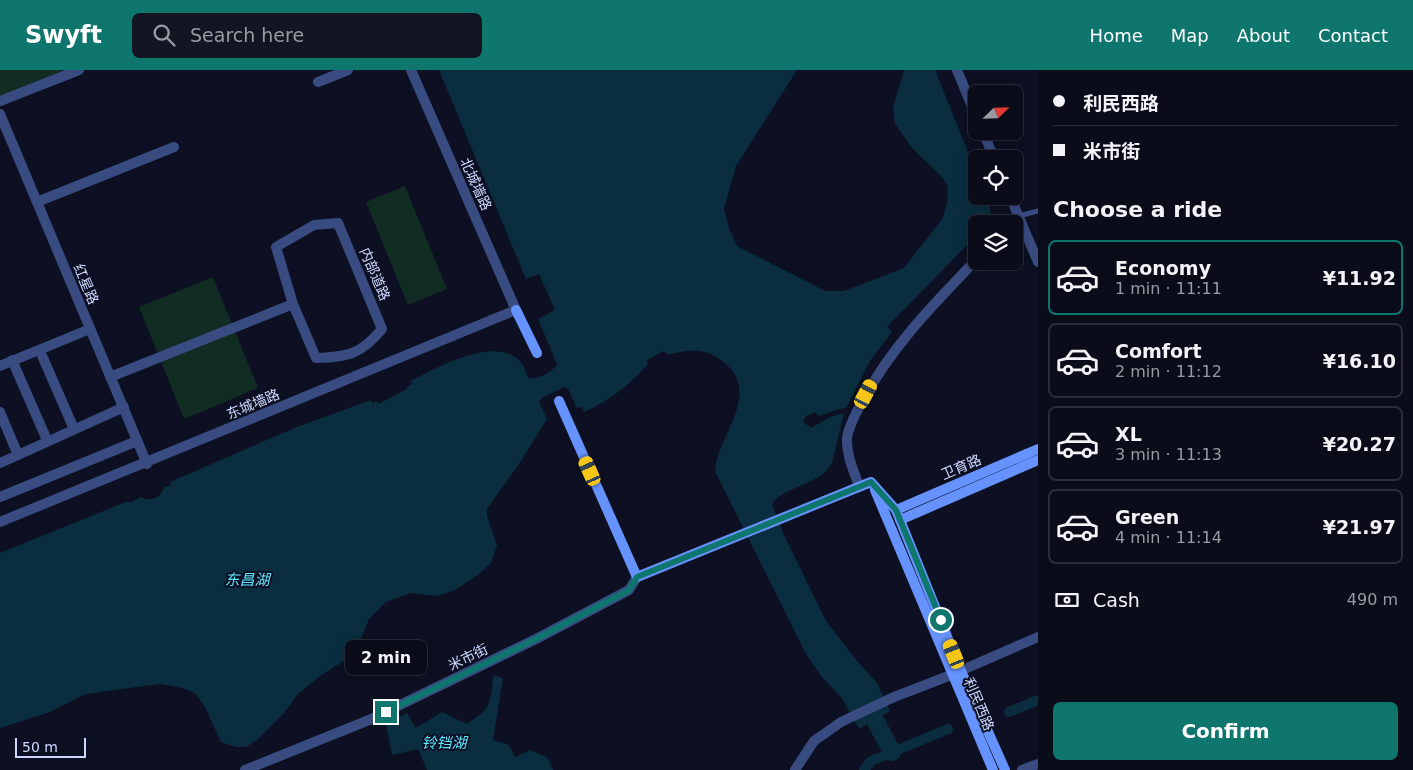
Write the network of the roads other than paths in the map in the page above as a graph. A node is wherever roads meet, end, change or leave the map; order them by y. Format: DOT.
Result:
graph roads {
  1 [pos="78,70"];
  2 [pos="348,70"];
  3 [pos="411,70"];
  4 [pos="957,70"];
  5 [pos="318,82"];
  6 [pos="968,97"];
  7 [pos="0,101"];
  8 [pos="0,114"];
  9 [pos="174,147"];
  10 [pos="37,202"];
  11 [pos="1038,210"];
  12 [pos="1023,217"];
  13 [pos="1023,235"];
  14 [pos="1038,262"];
  15 [pos="968,269"];
  16 [pos="293,304"];
  17 [pos="516,310"];
  18 [pos="90,329"];
  19 [pos="40,350"];
  20 [pos="537,353"];
  21 [pos="12,360"];
  22 [pos="0,366"];
  23 [pos="110,377"];
  24 [pos="559,401"];
  25 [pos="124,407"];
  26 [pos="0,412"];
  27 [pos="74,429"];
  28 [pos="47,440"];
  29 [pos="137,441"];
  30 [pos="1038,449"];
  31 [pos="18,455"];
  32 [pos="1038,460"];
  33 [pos="0,463"];
  34 [pos="146,464"];
  35 [pos="871,482"];
  36 [pos="859,486"];
  37 [pos="0,497"];
  38 [pos="898,515"];
  39 [pos="0,522"];
  40 [pos="637,577"];
  41 [pos="1038,637"];
  42 [pos="956,673"];
  43 [pos="1038,764"];
  44 [pos="245,770"];
  45 [pos="795,770"];
  46 [pos="993,770"];
  47 [pos="1005,770"];
  48 [pos="1022,770"];
  1 -- 7 [label="street"];
  2 -- 5 [label="street"];
  3 -- 17 [label="street, 北城墙路"];
  4 -- 6 [label="street"];
  8 -- 10 [label="street, 红星路"];
  9 -- 10 [label="street"];
  10 -- 18 [label="street, 红星路"];
  11 -- 12 [label="lane"];
  13 -- 14 [label="street"];
  15 -- 36 [label="street"];
  16 -- 16 [label="street, 内部道路"];
  16 -- 23 [label="street"];
  17 -- 20 [label="main road"];
  17 -- 34 [label="street, 东城墙路"];
  18 -- 19 [label="street"];
  18 -- 23 [label="street, 红星路"];
  19 -- 21 [label="street"];
  19 -- 27 [label="street"];
  21 -- 22 [label="street"];
  21 -- 28 [label="street"];
  23 -- 25 [label="street, 红星路"];
  24 -- 40 [label="main road"];
  25 -- 27 [label="street"];
  25 -- 29 [label="street, 红星路"];
  26 -- 31 [label="street"];
  27 -- 28 [label="street"];
  28 -- 31 [label="street"];
  29 -- 34 [label="street, 红星路"];
  29 -- 37 [label="street"];
  30 -- 38 [label="main road, 卫育路"];
  31 -- 33 [label="street"];
  32 -- 38 [label="main road, 卫育路"];
  34 -- 39 [label="street, 东城墙路"];
  35 -- 36 [label="main road"];
  35 -- 38 [label="main road, 利民西路"];
  35 -- 42 [label="main road, 利民西路"];
  36 -- 40 [label="main road"];
  38 -- 42 [label="main road, 利民西路"];
  40 -- 44 [label="street, 米市街"];
  41 -- 42 [label="street"];
  42 -- 45 [label="street"];
  42 -- 46 [label="main road, 利民西路"];
  42 -- 47 [label="main road, 利民西路"];
  43 -- 48 [label="street"];
}
